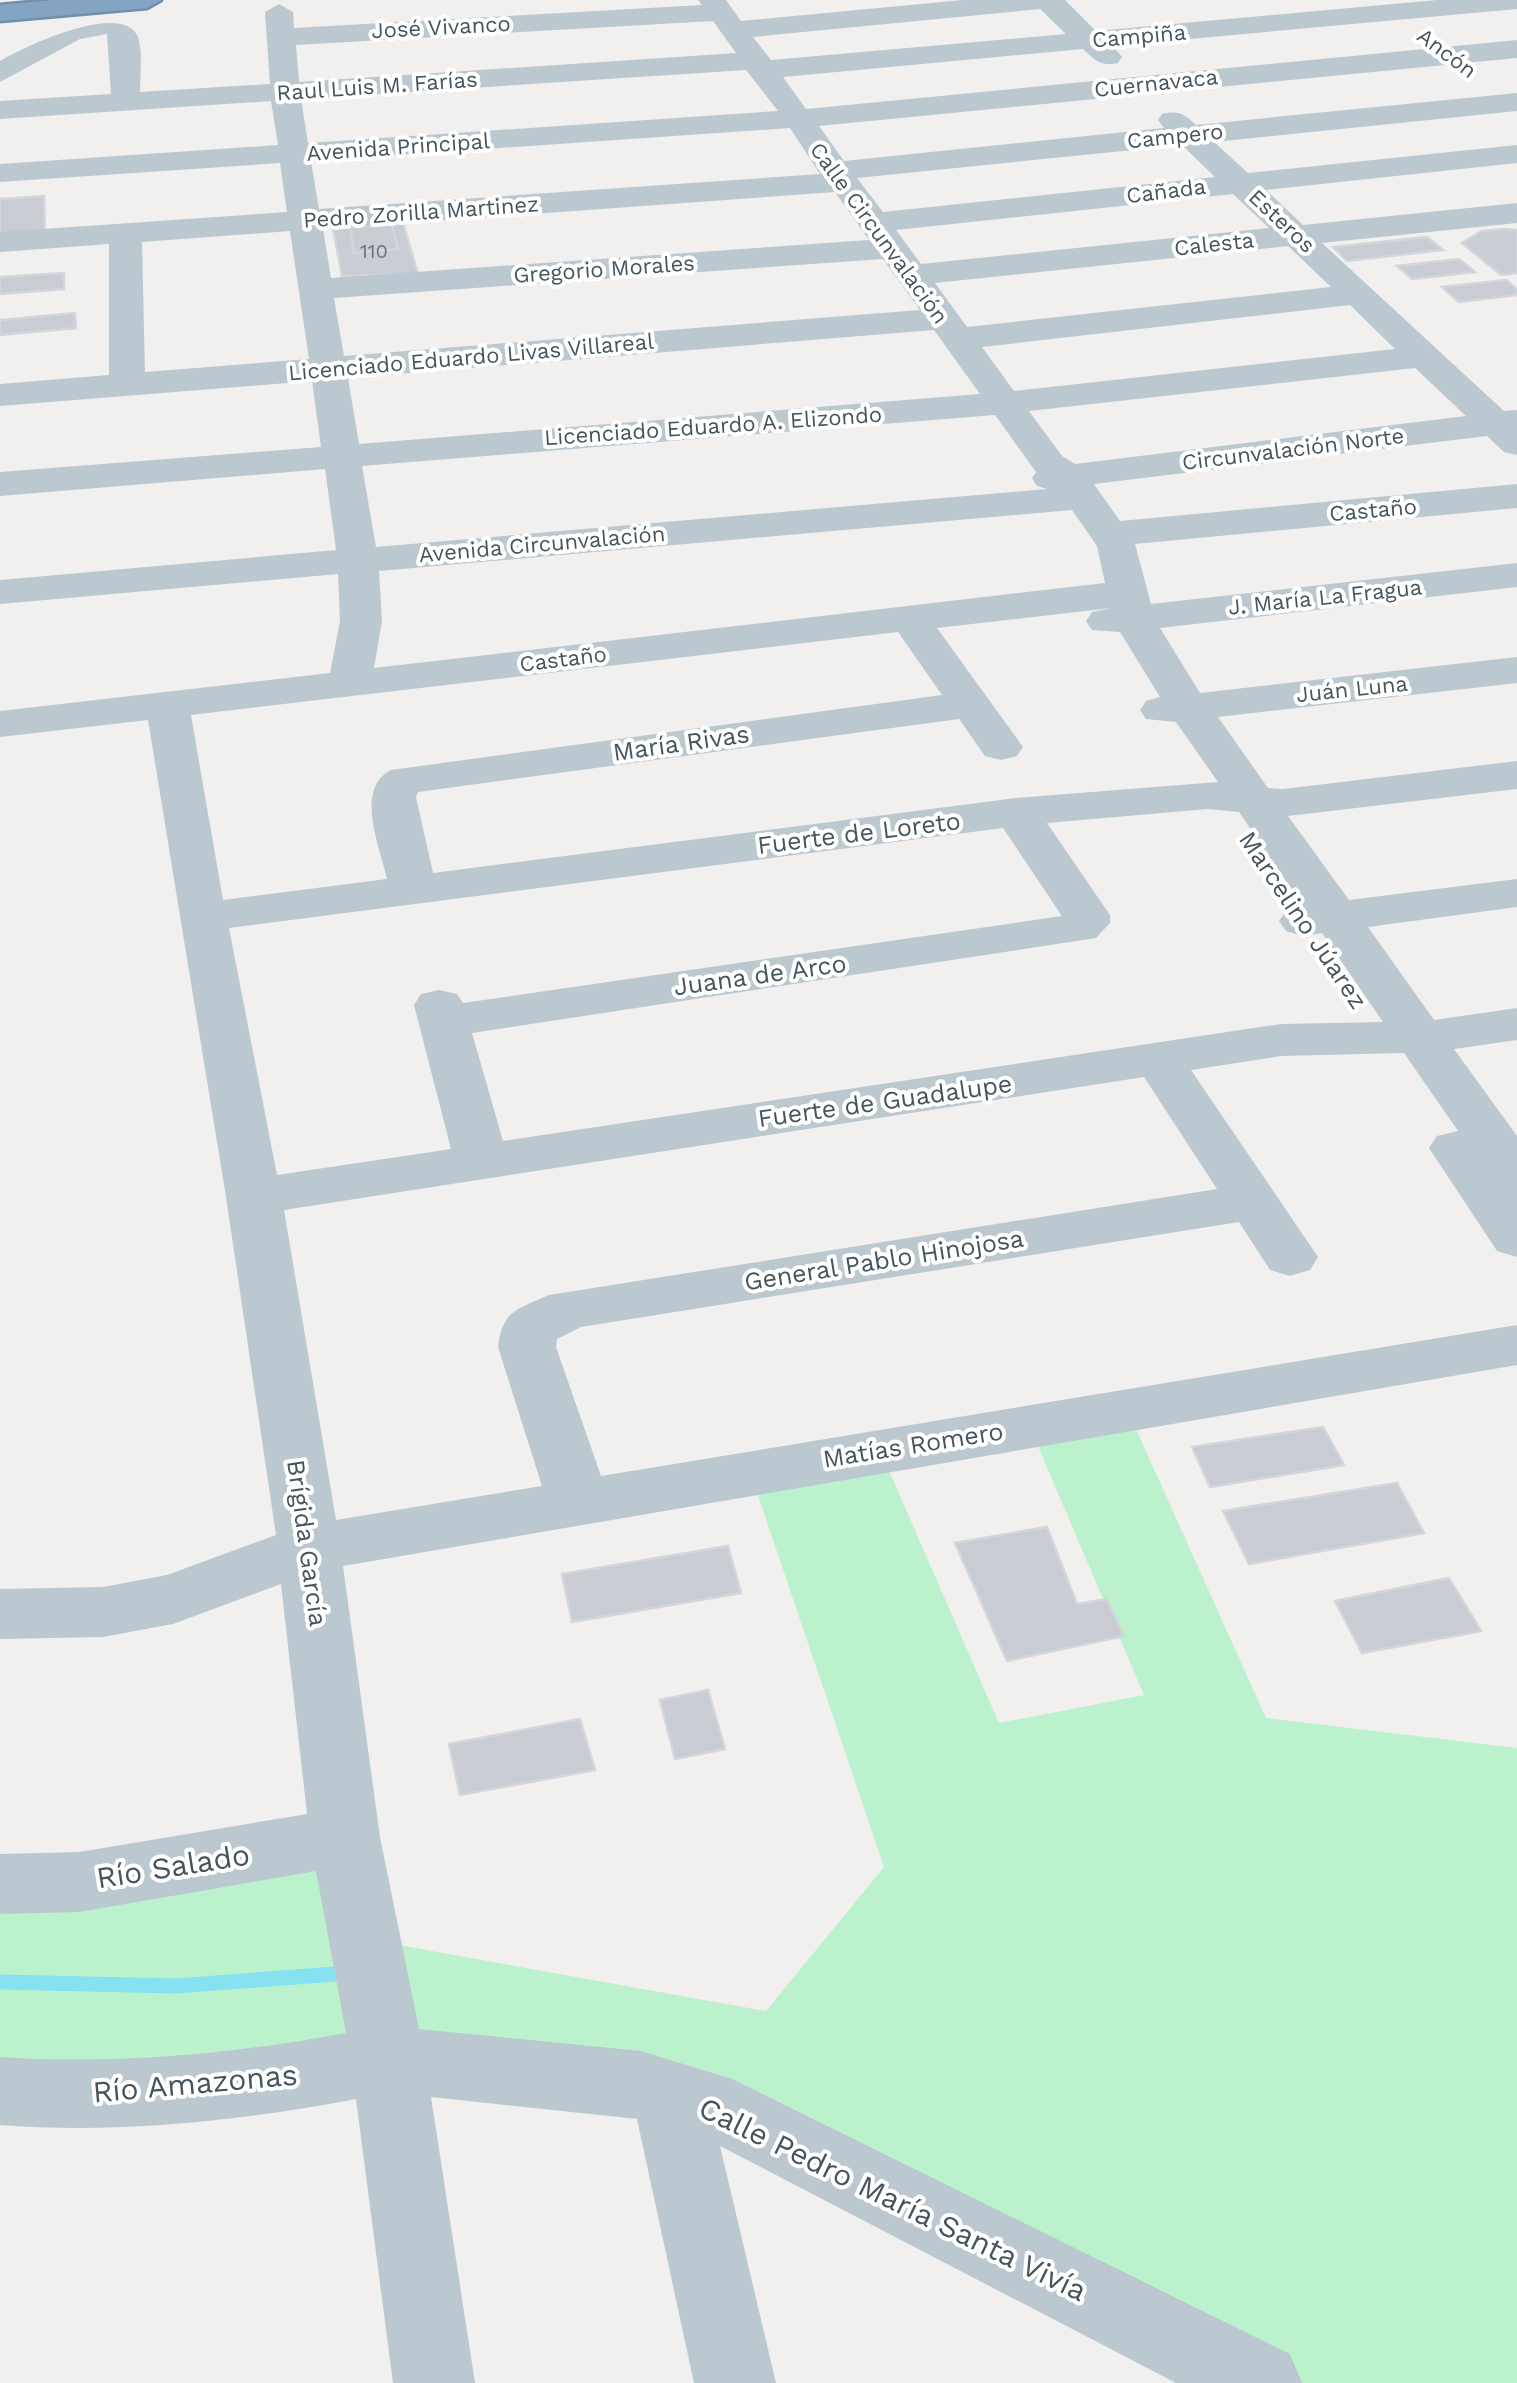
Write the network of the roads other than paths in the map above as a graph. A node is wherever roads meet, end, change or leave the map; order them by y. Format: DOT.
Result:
graph roads {
  1 [pos="146,0"];
  2 [pos="1048,0"];
  3 [pos="1517,1"];
  4 [pos="931,5"];
  5 [pos="1385,6"];
  6 [pos="563,10"];
  7 [pos="0,13"];
  8 [pos="430,14"];
  9 [pos="722,14"];
  10 [pos="1090,40"];
  11 [pos="1517,49"];
  12 [pos="1450,55"];
  13 [pos="757,66"];
  14 [pos="0,73"];
  15 [pos="1136,85"];
  16 [pos="285,92"];
  17 [pos="126,102"];
  18 [pos="1515,103"];
  19 [pos="0,110"];
  20 [pos="796,119"];
  21 [pos="1189,135"];
  22 [pos="1517,154"];
  23 [pos="295,155"];
  24 [pos="0,174"];
  25 [pos="838,176"];
  26 [pos="1241,182"];
  27 [pos="1517,213"];
  28 [pos="305,220"];
  29 [pos="125,234"];
  30 [pos="1297,235"];
  31 [pos="0,242"];
  32 [pos="892,249"];
  33 [pos="316,289"];
  34 [pos="1359,294"];
  35 [pos="948,329"];
  36 [pos="1424,356"];
  37 [pos="330,368"];
  38 [pos="127,385"];
  39 [pos="0,395"];
  40 [pos="1004,403"];
  41 [pos="1510,430"];
  42 [pos="344,456"];
  43 [pos="1063,483"];
  44 [pos="0,484"];
  45 [pos="1517,496"];
  46 [pos="1110,534"];
  47 [pos="358,560"];
  48 [pos="1517,575"];
  49 [pos="0,592"];
  50 [pos="1117,607"];
  51 [pos="908,618"];
  52 [pos="1517,670"];
  53 [pos="349,684"];
  54 [pos="968,705"];
  55 [pos="168,706"];
  56 [pos="1175,709"];
  57 [pos="0,724"];
  58 [pos="1000,747"];
  59 [pos="1517,776"];
  60 [pos="1234,799"];
  61 [pos="1016,812"];
  62 [pos="413,890"];
  63 [pos="1517,893"];
  64 [pos="202,917"];
  65 [pos="1318,919"];
  66 [pos="1517,1024"];
  67 [pos="1399,1037"];
  68 [pos="1159,1061"];
  69 [pos="481,1161"];
  70 [pos="1504,1178"];
  71 [pos="254,1198"];
  72 [pos="1253,1202"];
  73 [pos="1517,1238"];
  74 [pos="1290,1258"];
  75 [pos="1517,1345"];
  76 [pos="578,1500"];
  77 [pos="309,1548"];
  78 [pos="0,1614"];
  79 [pos="346,1838"];
  80 [pos="0,1884"];
  81 [pos="388,2059"];
  82 [pos="0,2091"];
  83 [pos="669,2091"];
  84 [pos="434,2383"];
  85 [pos="735,2383"];
  86 [pos="1260,2383"];
  1 -- 7 [label="highway"];
  2 -- 4 [label="street, José Vivanco"];
  2 -- 10 [label="street, Esteros"];
  3 -- 5 [label="street, Campiña"];
  4 -- 9 [label="street, José Vivanco"];
  5 -- 10 [label="street, Campiña"];
  5 -- 12 [label="street, Ancón"];
  6 -- 8 [label="street, José Vivanco"];
  6 -- 9 [label="street, José Vivanco"];
  8 -- 16 [label="street, José Vivanco"];
  9 -- 13 [label="street, Calle Circunvalación"];
  10 -- 13 [label="street, Campiña"];
  10 -- 15 [label="street, Esteros"];
  11 -- 12 [label="street, Cuernavaca"];
  12 -- 15 [label="street, Cuernavaca"];
  12 -- 18 [label="street, Ancón"];
  13 -- 16 [label="street, Raul Luis M. Farías"];
  13 -- 20 [label="street, Calle Circunvalación"];
  14 -- 17 [label="street"];
  15 -- 20 [label="street, Cuernavaca"];
  15 -- 21 [label="street, Esteros"];
  16 -- 17 [label="street, Raul Luis M. Farías"];
  16 -- 23 [label="street"];
  17 -- 19 [label="street, Raul Luis M. Farías"];
  18 -- 21 [label="street, Campero"];
  20 -- 23 [label="street, Avenida Principal"];
  20 -- 25 [label="street, Calle Circunvalación"];
  21 -- 25 [label="street, Campero"];
  21 -- 26 [label="street, Esteros"];
  22 -- 26 [label="street, Cañada"];
  23 -- 24 [label="street, Avenida Principal"];
  23 -- 28 [label="street"];
  25 -- 28 [label="street, Pedro Zorilla Martinez"];
  25 -- 32 [label="street, Calle Circunvalación"];
  26 -- 30 [label="street, Esteros"];
  26 -- 32 [label="street, Cañada"];
  27 -- 30 [label="street, Calesta"];
  28 -- 29 [label="street, Pedro Zorilla Martinez"];
  28 -- 33 [label="street"];
  29 -- 31 [label="street, Pedro Zorilla Martinez"];
  29 -- 38 [label="street"];
  30 -- 32 [label="street, Calesta"];
  30 -- 34 [label="street, Esteros"];
  32 -- 33 [label="street, Gregorio Morales"];
  32 -- 35 [label="street, Calle Circunvalación"];
  33 -- 37 [label="street"];
  34 -- 35 [label="street, Licenciado Eduardo Livas Villareal"];
  34 -- 36 [label="street, Esteros"];
  35 -- 37 [label="street, Licenciado Eduardo Livas Villareal"];
  35 -- 40 [label="street, Calle Circunvalación"];
  36 -- 40 [label="street, Licenciado Eduardo A. Elizondo"];
  36 -- 41 [label="street, Esteros"];
  37 -- 38 [label="street, Licenciado Eduardo Livas Villareal"];
  37 -- 42 [label="street"];
  38 -- 39 [label="street, Licenciado Eduardo Livas Villareal"];
  40 -- 42 [label="street, Licenciado Eduardo A. Elizondo"];
  40 -- 43 [label="street, Calle Circunvalación"];
  41 -- 43 [label="street, Circunvalación Norte"];
  42 -- 44 [label="street, Licenciado Eduardo A. Elizondo"];
  42 -- 47 [label="street"];
  43 -- 46 [label="street, Calle Circunvalación"];
  43 -- 47 [label="street, Avenida Circunvalación"];
  43 -- 50 [label="street, Calle Circunvalación"];
  45 -- 46 [label="street, Castaño"];
  46 -- 50 [label="street, Calle Circunvalación"];
  47 -- 49 [label="street, Avenida Circunvalación"];
  47 -- 53 [label="street"];
  48 -- 50 [label="street, J. María La Fragua"];
  50 -- 51 [label="street, Castaño"];
  50 -- 56 [label="street, Marcelino Júarez"];
  51 -- 53 [label="street, Castaño"];
  51 -- 54 [label="street"];
  52 -- 56 [label="street, Juán Luna"];
  53 -- 55 [label="street, Castaño"];
  54 -- 58 [label="street"];
  54 -- 62 [label="street, María Rivas"];
  55 -- 57 [label="street, Castaño"];
  55 -- 64 [label="street, Brígida García"];
  56 -- 60 [label="street, Marcelino Júarez"];
  59 -- 60 [label="street, Fuerte de Loreto"];
  60 -- 61 [label="street, Fuerte de Loreto"];
  60 -- 65 [label="street, Marcelino Júarez"];
  61 -- 62 [label="street, Fuerte de Loreto"];
  61 -- 69 [label="street, Juana de Arco"];
  62 -- 64 [label="street, Fuerte de Loreto"];
  63 -- 65 [label="street"];
  64 -- 71 [label="street, Brígida García"];
  65 -- 67 [label="street, Marcelino Júarez"];
  66 -- 67 [label="street, Fuerte de Guadalupe"];
  67 -- 68 [label="street, Fuerte de Guadalupe"];
  67 -- 70 [label="street, Marcelino Júarez"];
  68 -- 69 [label="street, Fuerte de Guadalupe"];
  68 -- 72 [label="street"];
  69 -- 71 [label="street, Fuerte de Guadalupe"];
  70 -- 73 [label="street, Marcelino Júarez"];
  71 -- 77 [label="street, Brígida García"];
  72 -- 74 [label="street"];
  72 -- 76 [label="street, General Pablo Hinojosa"];
  75 -- 76 [label="street, Matías Romero"];
  76 -- 77 [label="street, Matías Romero"];
  77 -- 78 [label="street, Matías Romero"];
  77 -- 79 [label="street, Brígida García"];
  79 -- 80 [label="street, Río Salado"];
  79 -- 81 [label="street, Brígida García"];
  81 -- 82 [label="street, Río Amazonas"];
  81 -- 83 [label="street, Calle Pedro María Santa Vivía"];
  81 -- 84 [label="street, Brígida García"];
  83 -- 85 [label="street"];
  83 -- 86 [label="street, Calle Pedro María Santa Vivía"];
}
